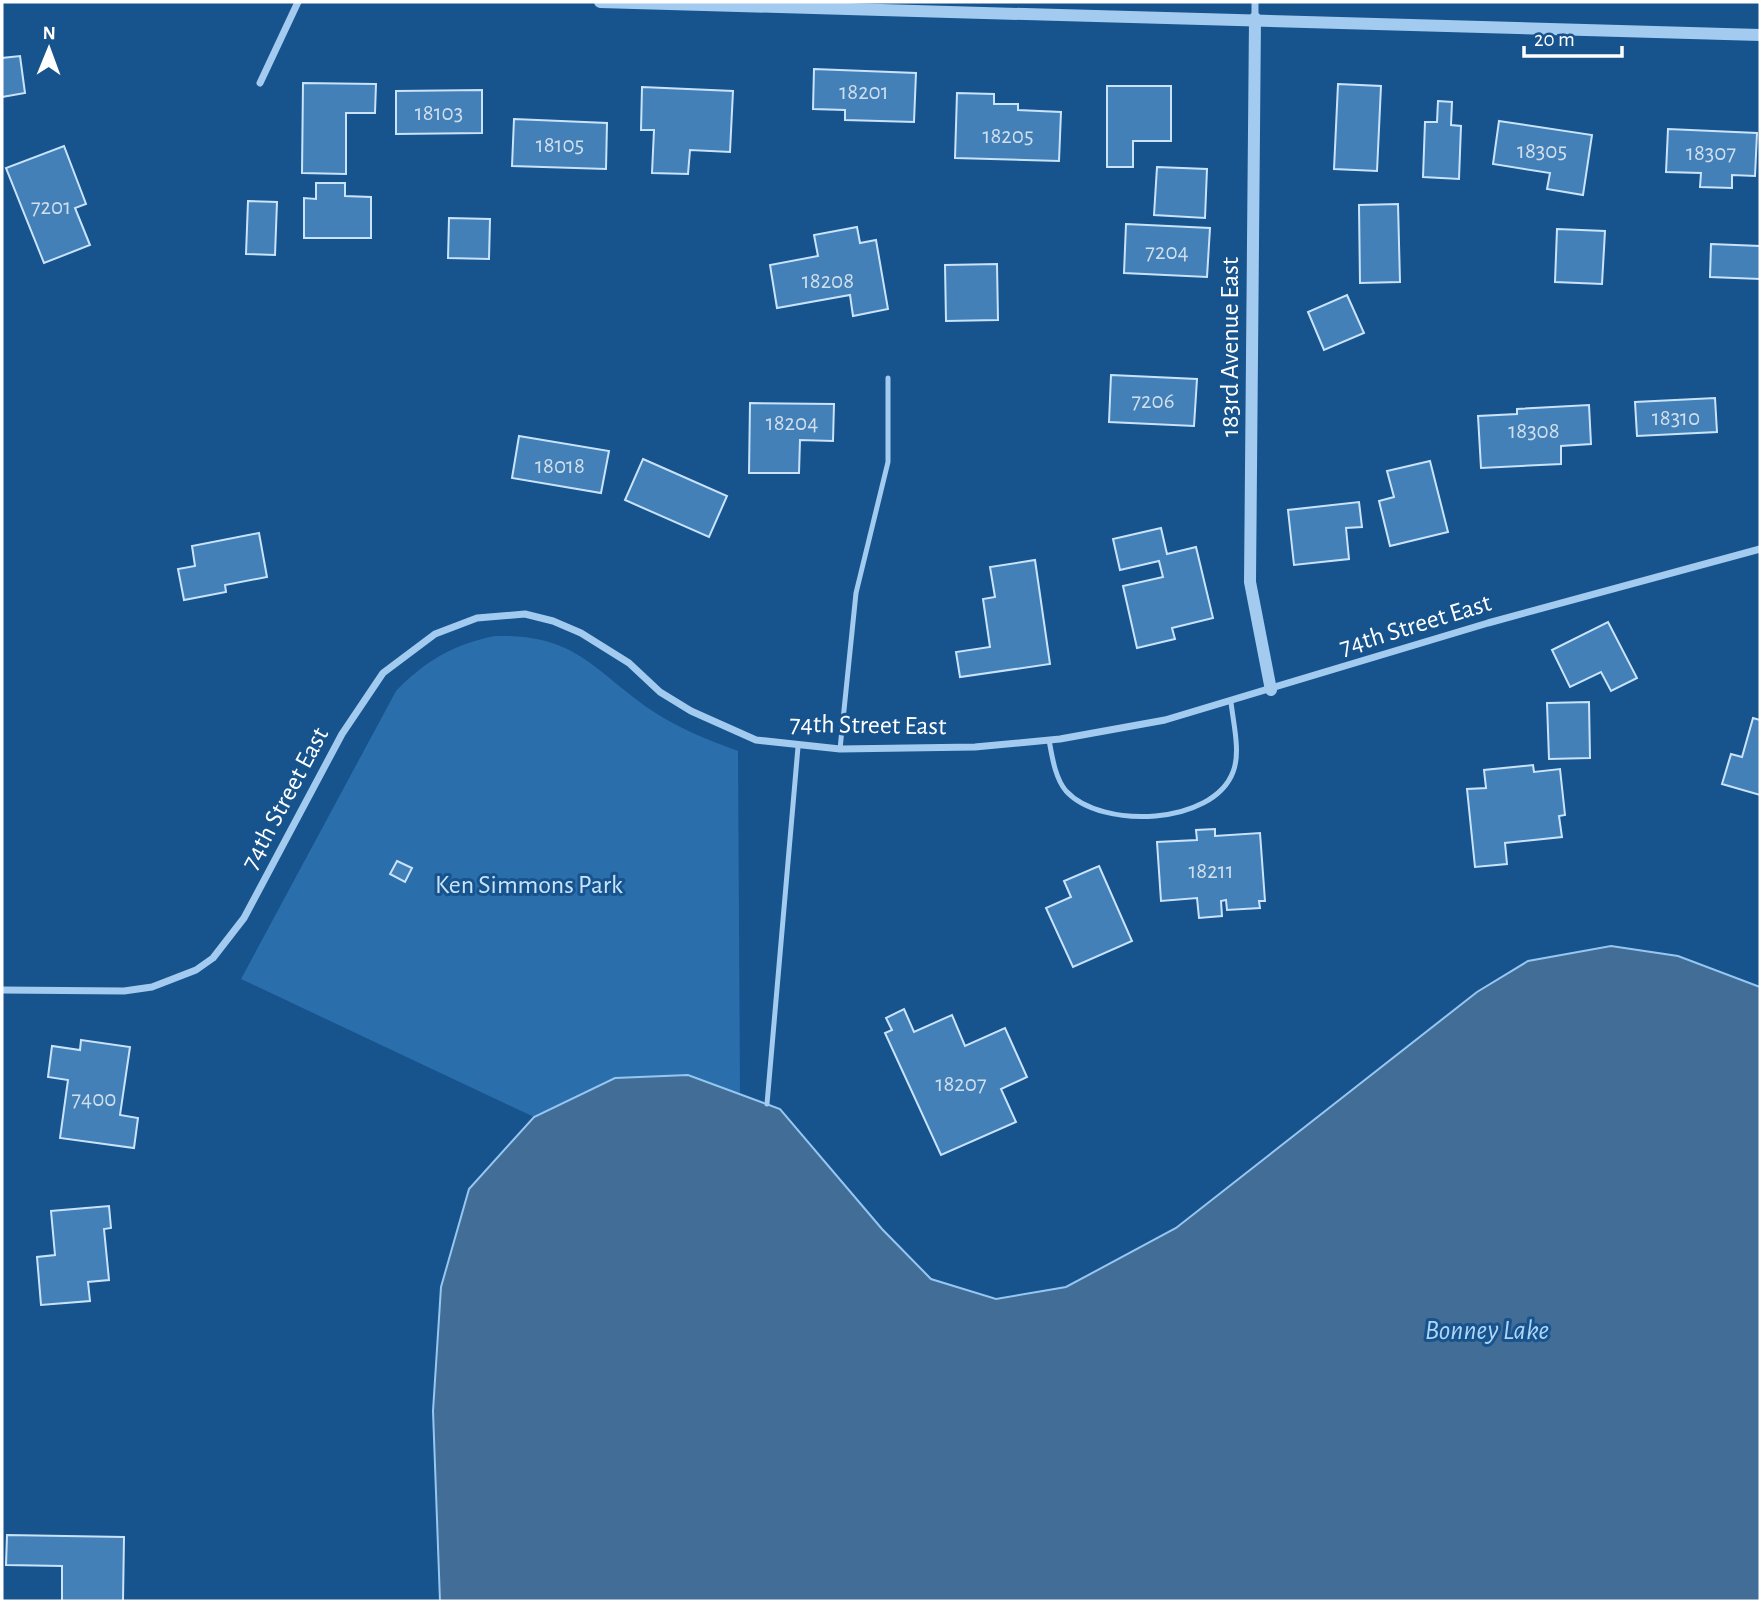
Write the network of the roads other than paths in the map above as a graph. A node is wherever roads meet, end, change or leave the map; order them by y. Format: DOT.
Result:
graph roads {
  1 [pos="298,2"];
  2 [pos="600,2"];
  3 [pos="1255,2"];
  4 [pos="1255,18"];
  5 [pos="1760,35"];
  6 [pos="260,83"];
  7 [pos="888,378"];
  8 [pos="1760,549"];
  9 [pos="1271,690"];
  10 [pos="1231,702"];
  11 [pos="1049,740"];
  12 [pos="798,747"];
  13 [pos="840,749"];
  14 [pos="2,990"];
  15 [pos="767,1104"];
  1 -- 6 [label="street"];
  2 -- 4 [label="street"];
  3 -- 4 [label="street, 183rd Avenue East"];
  4 -- 5 [label="street"];
  4 -- 9 [label="street, 183rd Avenue East"];
  7 -- 13 [label="lane"];
  8 -- 9 [label="street, 74th Street East"];
  9 -- 10 [label="street, 74th Street East"];
  10 -- 11 [label="street, 74th Street East"];
  10 -- 11 [label="lane"];
  11 -- 13 [label="street, 74th Street East"];
  12 -- 13 [label="street, 74th Street East"];
  12 -- 14 [label="street, 74th Street East"];
  12 -- 15 [label="lane"];
}
